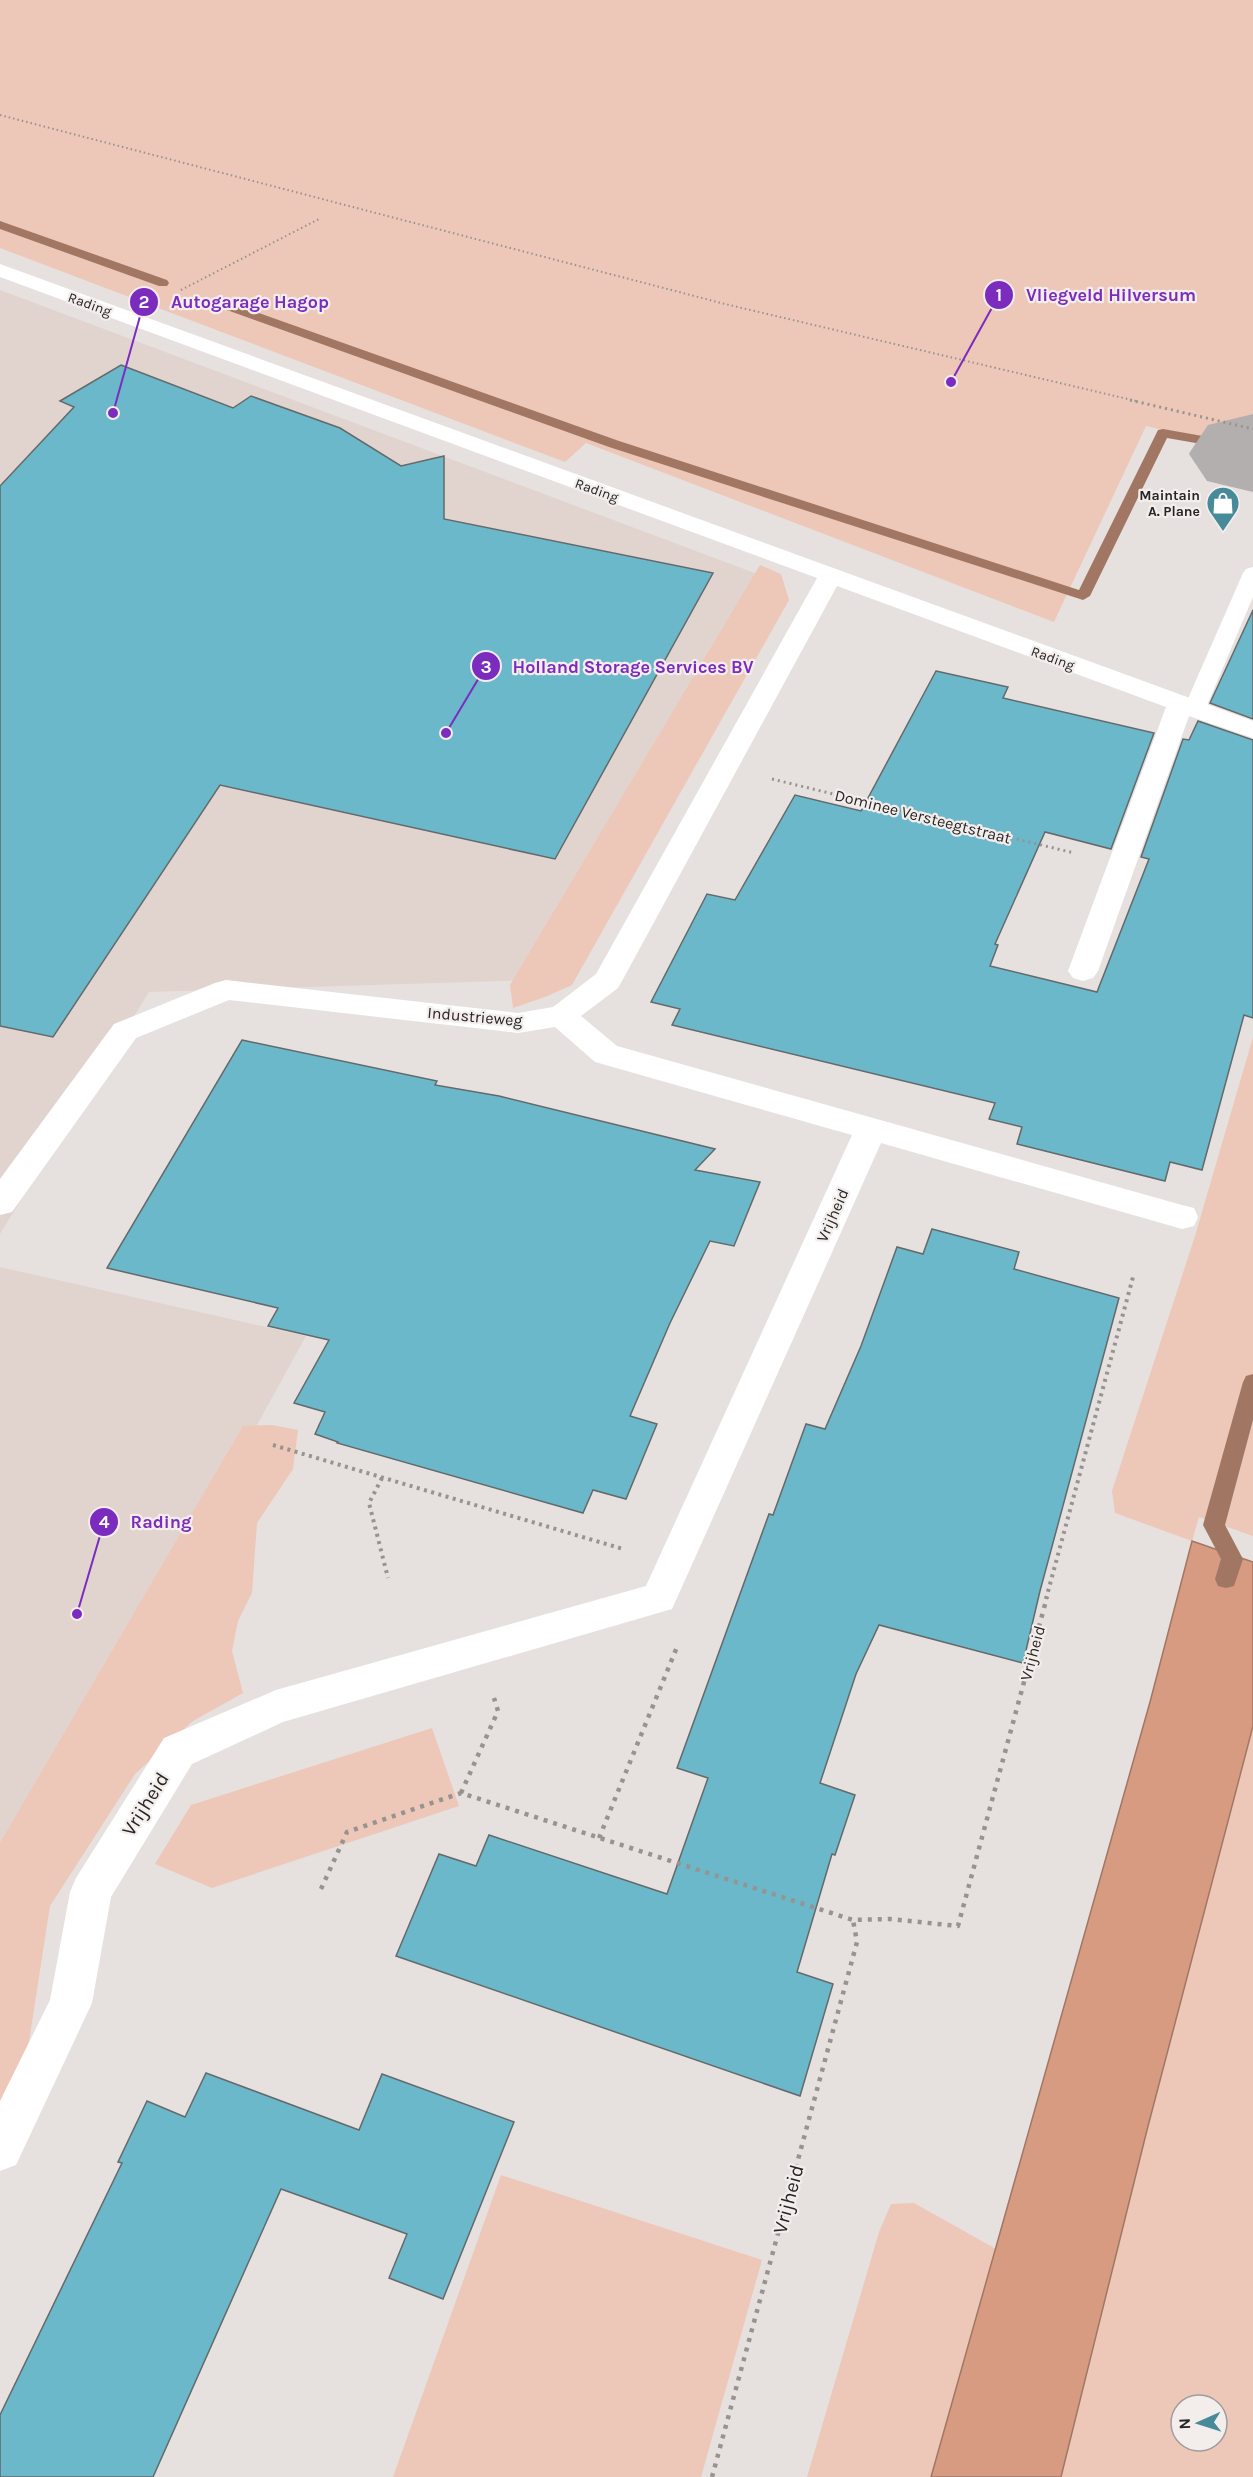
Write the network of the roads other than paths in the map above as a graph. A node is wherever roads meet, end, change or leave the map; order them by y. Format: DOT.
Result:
graph roads {
  1 [pos="0,270"];
  2 [pos="1253,573"];
  3 [pos="831,575"];
  4 [pos="1187,707"];
  5 [pos="1253,730"];
  6 [pos="1083,971"];
  7 [pos="561,1016"];
  8 [pos="871,1129"];
  9 [pos="0,1203"];
  10 [pos="1182,1217"];
  11 [pos="0,2150"];
  1 -- 3 [label="street, Rading"];
  2 -- 4 [label="lane"];
  3 -- 4 [label="street, Rading"];
  3 -- 7 [label="street, Industrieweg"];
  4 -- 5 [label="street, Rading"];
  4 -- 6 [label="street"];
  7 -- 8 [label="street"];
  7 -- 9 [label="street, Industrieweg"];
  8 -- 10 [label="street"];
  8 -- 11 [label="street, Vrijheid"];
}
